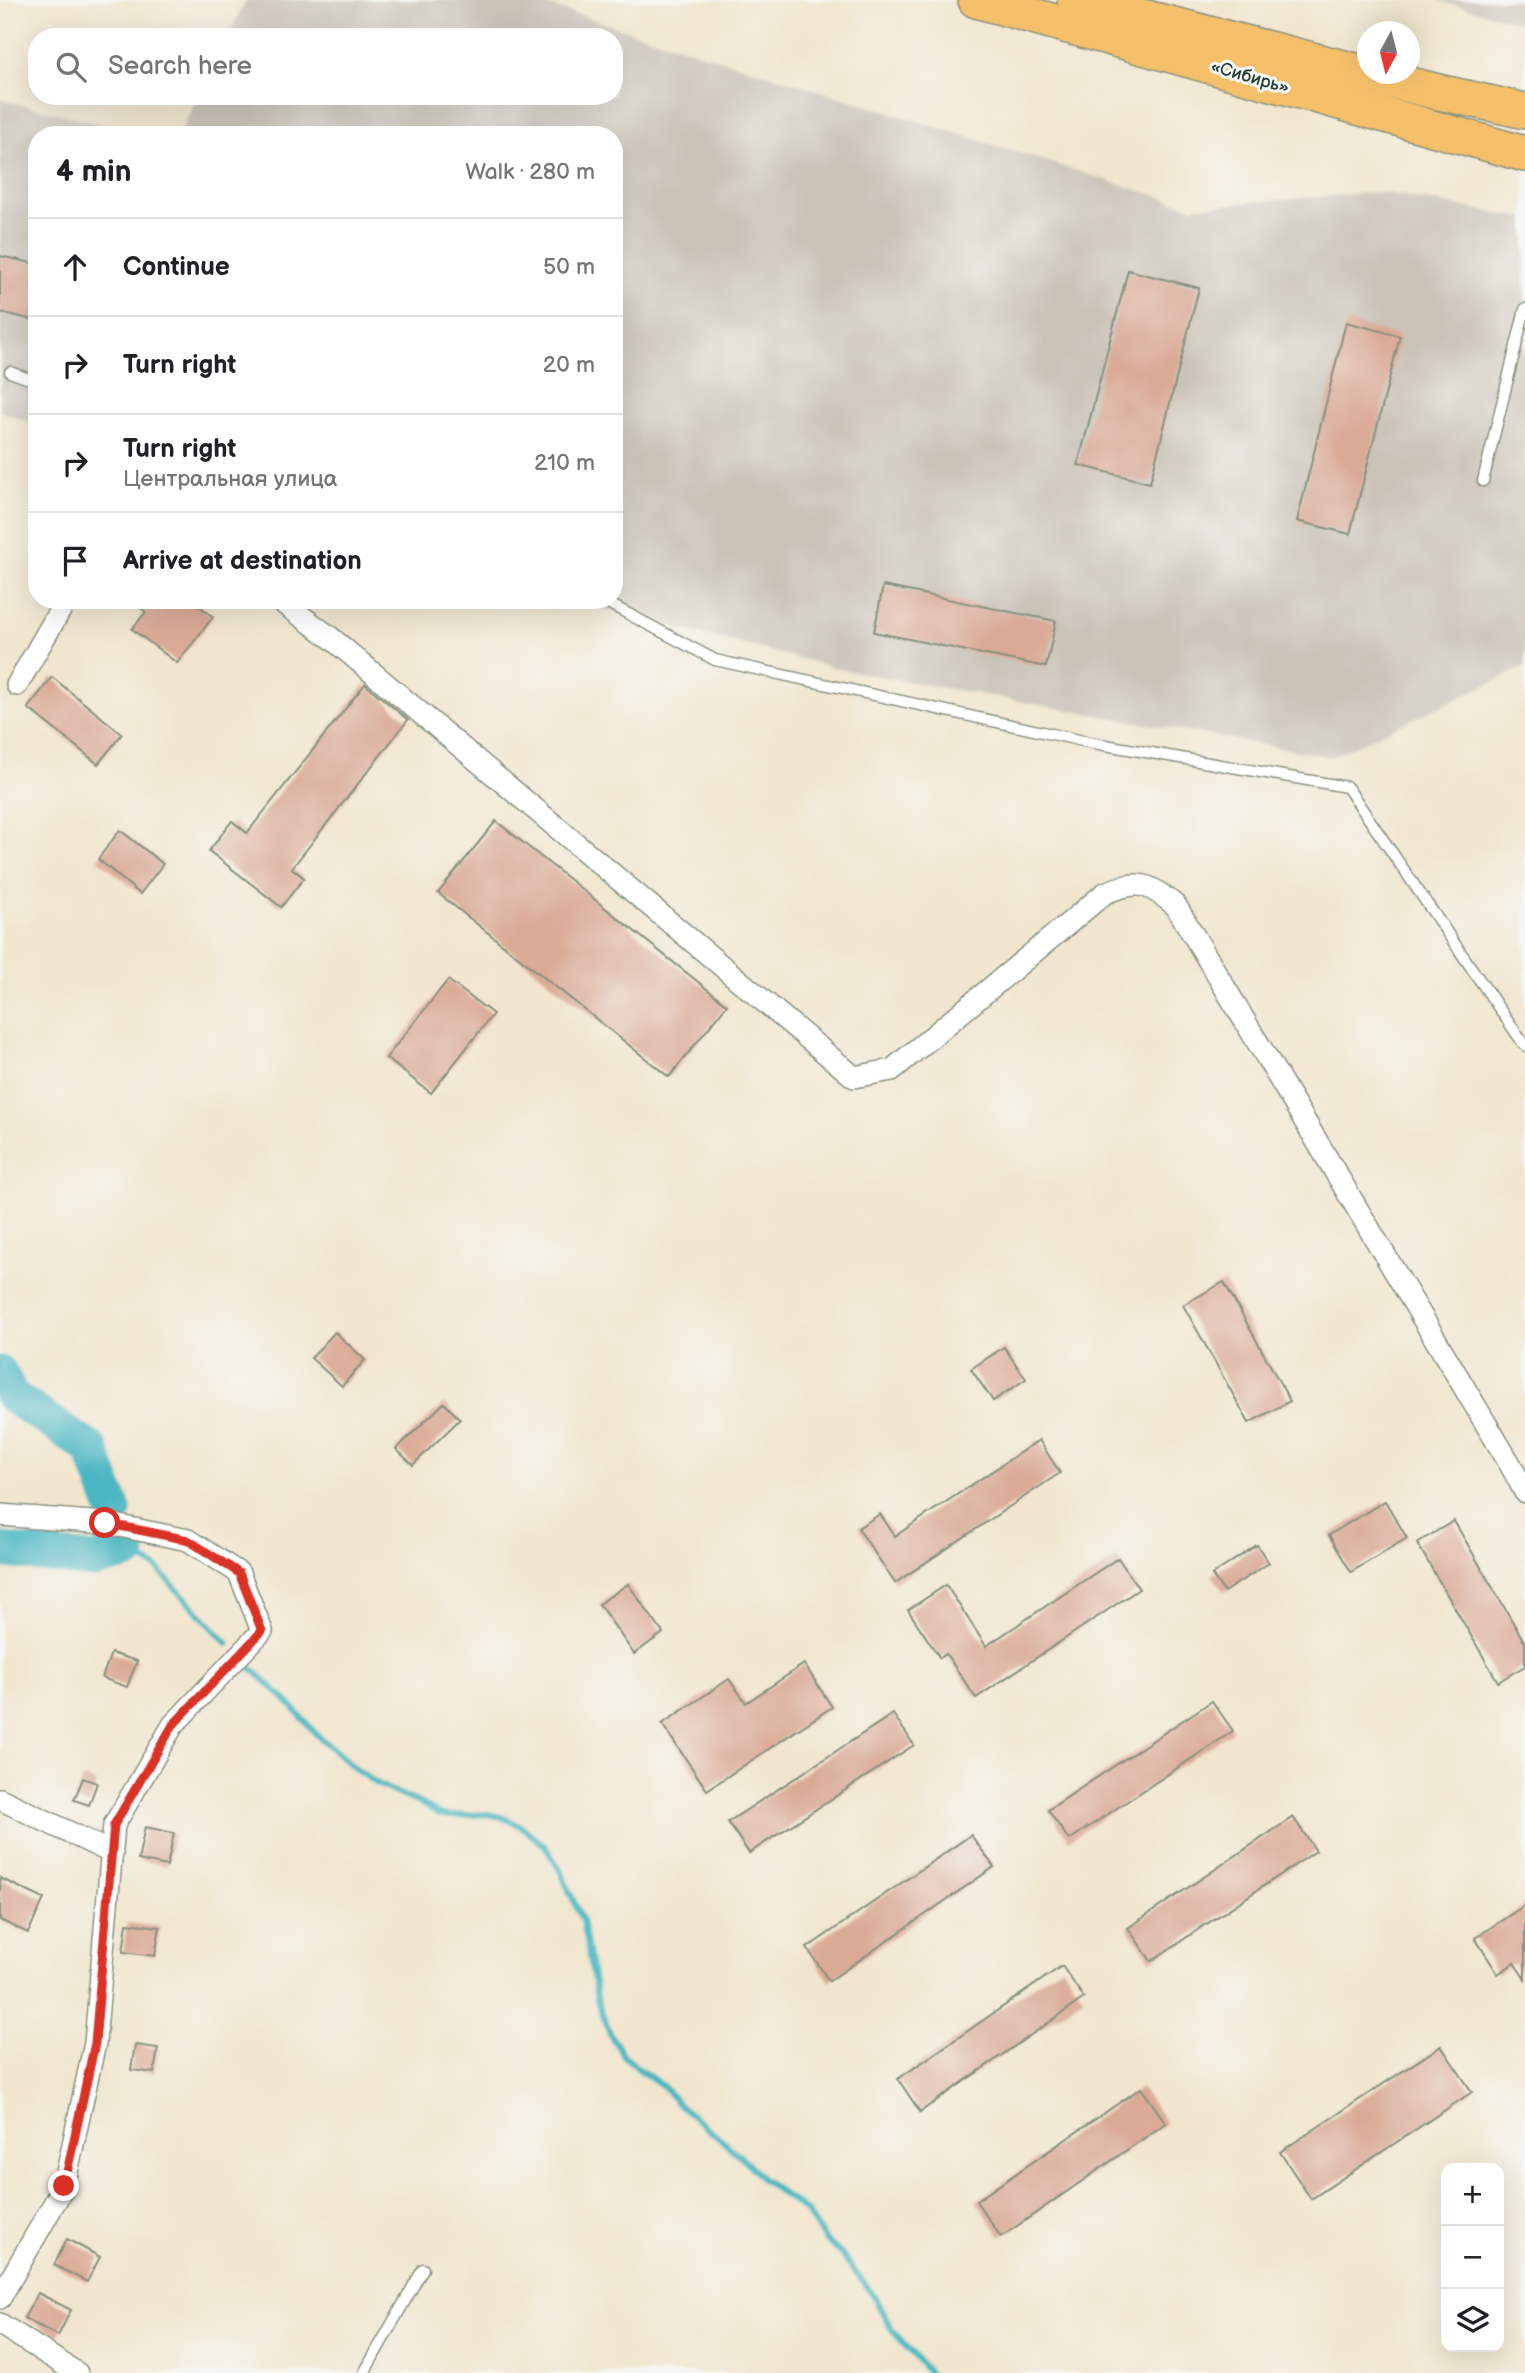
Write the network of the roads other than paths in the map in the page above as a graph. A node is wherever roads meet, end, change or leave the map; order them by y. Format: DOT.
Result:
graph roads {
  1 [pos="976,0"];
  2 [pos="1075,0"];
  3 [pos="1525,111"];
  4 [pos="1525,154"];
  5 [pos="1525,309"];
  6 [pos="10,372"];
  7 [pos="28,379"];
  8 [pos="1483,481"];
  9 [pos="61,609"];
  10 [pos="291,609"];
  11 [pos="619,609"];
  12 [pos="17,685"];
  13 [pos="1525,1046"];
  14 [pos="1525,1492"];
  15 [pos="0,1515"];
  16 [pos="0,1799"];
  17 [pos="112,1853"];
  18 [pos="423,2269"];
  19 [pos="0,2298"];
  20 [pos="0,2324"];
  21 [pos="77,2373"];
  22 [pos="364,2373"];
  1 -- 4 [label="highway, «Сибирь»"];
  2 -- 3 [label="highway, «Сибирь»"];
  5 -- 8 [label="lane"];
  6 -- 7 [label="lane"];
  9 -- 12 [label="street"];
  10 -- 14 [label="street"];
  11 -- 13 [label="lane"];
  15 -- 17 [label="street"];
  16 -- 17 [label="street"];
  17 -- 19 [label="street"];
  18 -- 22 [label="lane"];
  20 -- 21 [label="street"];
}
